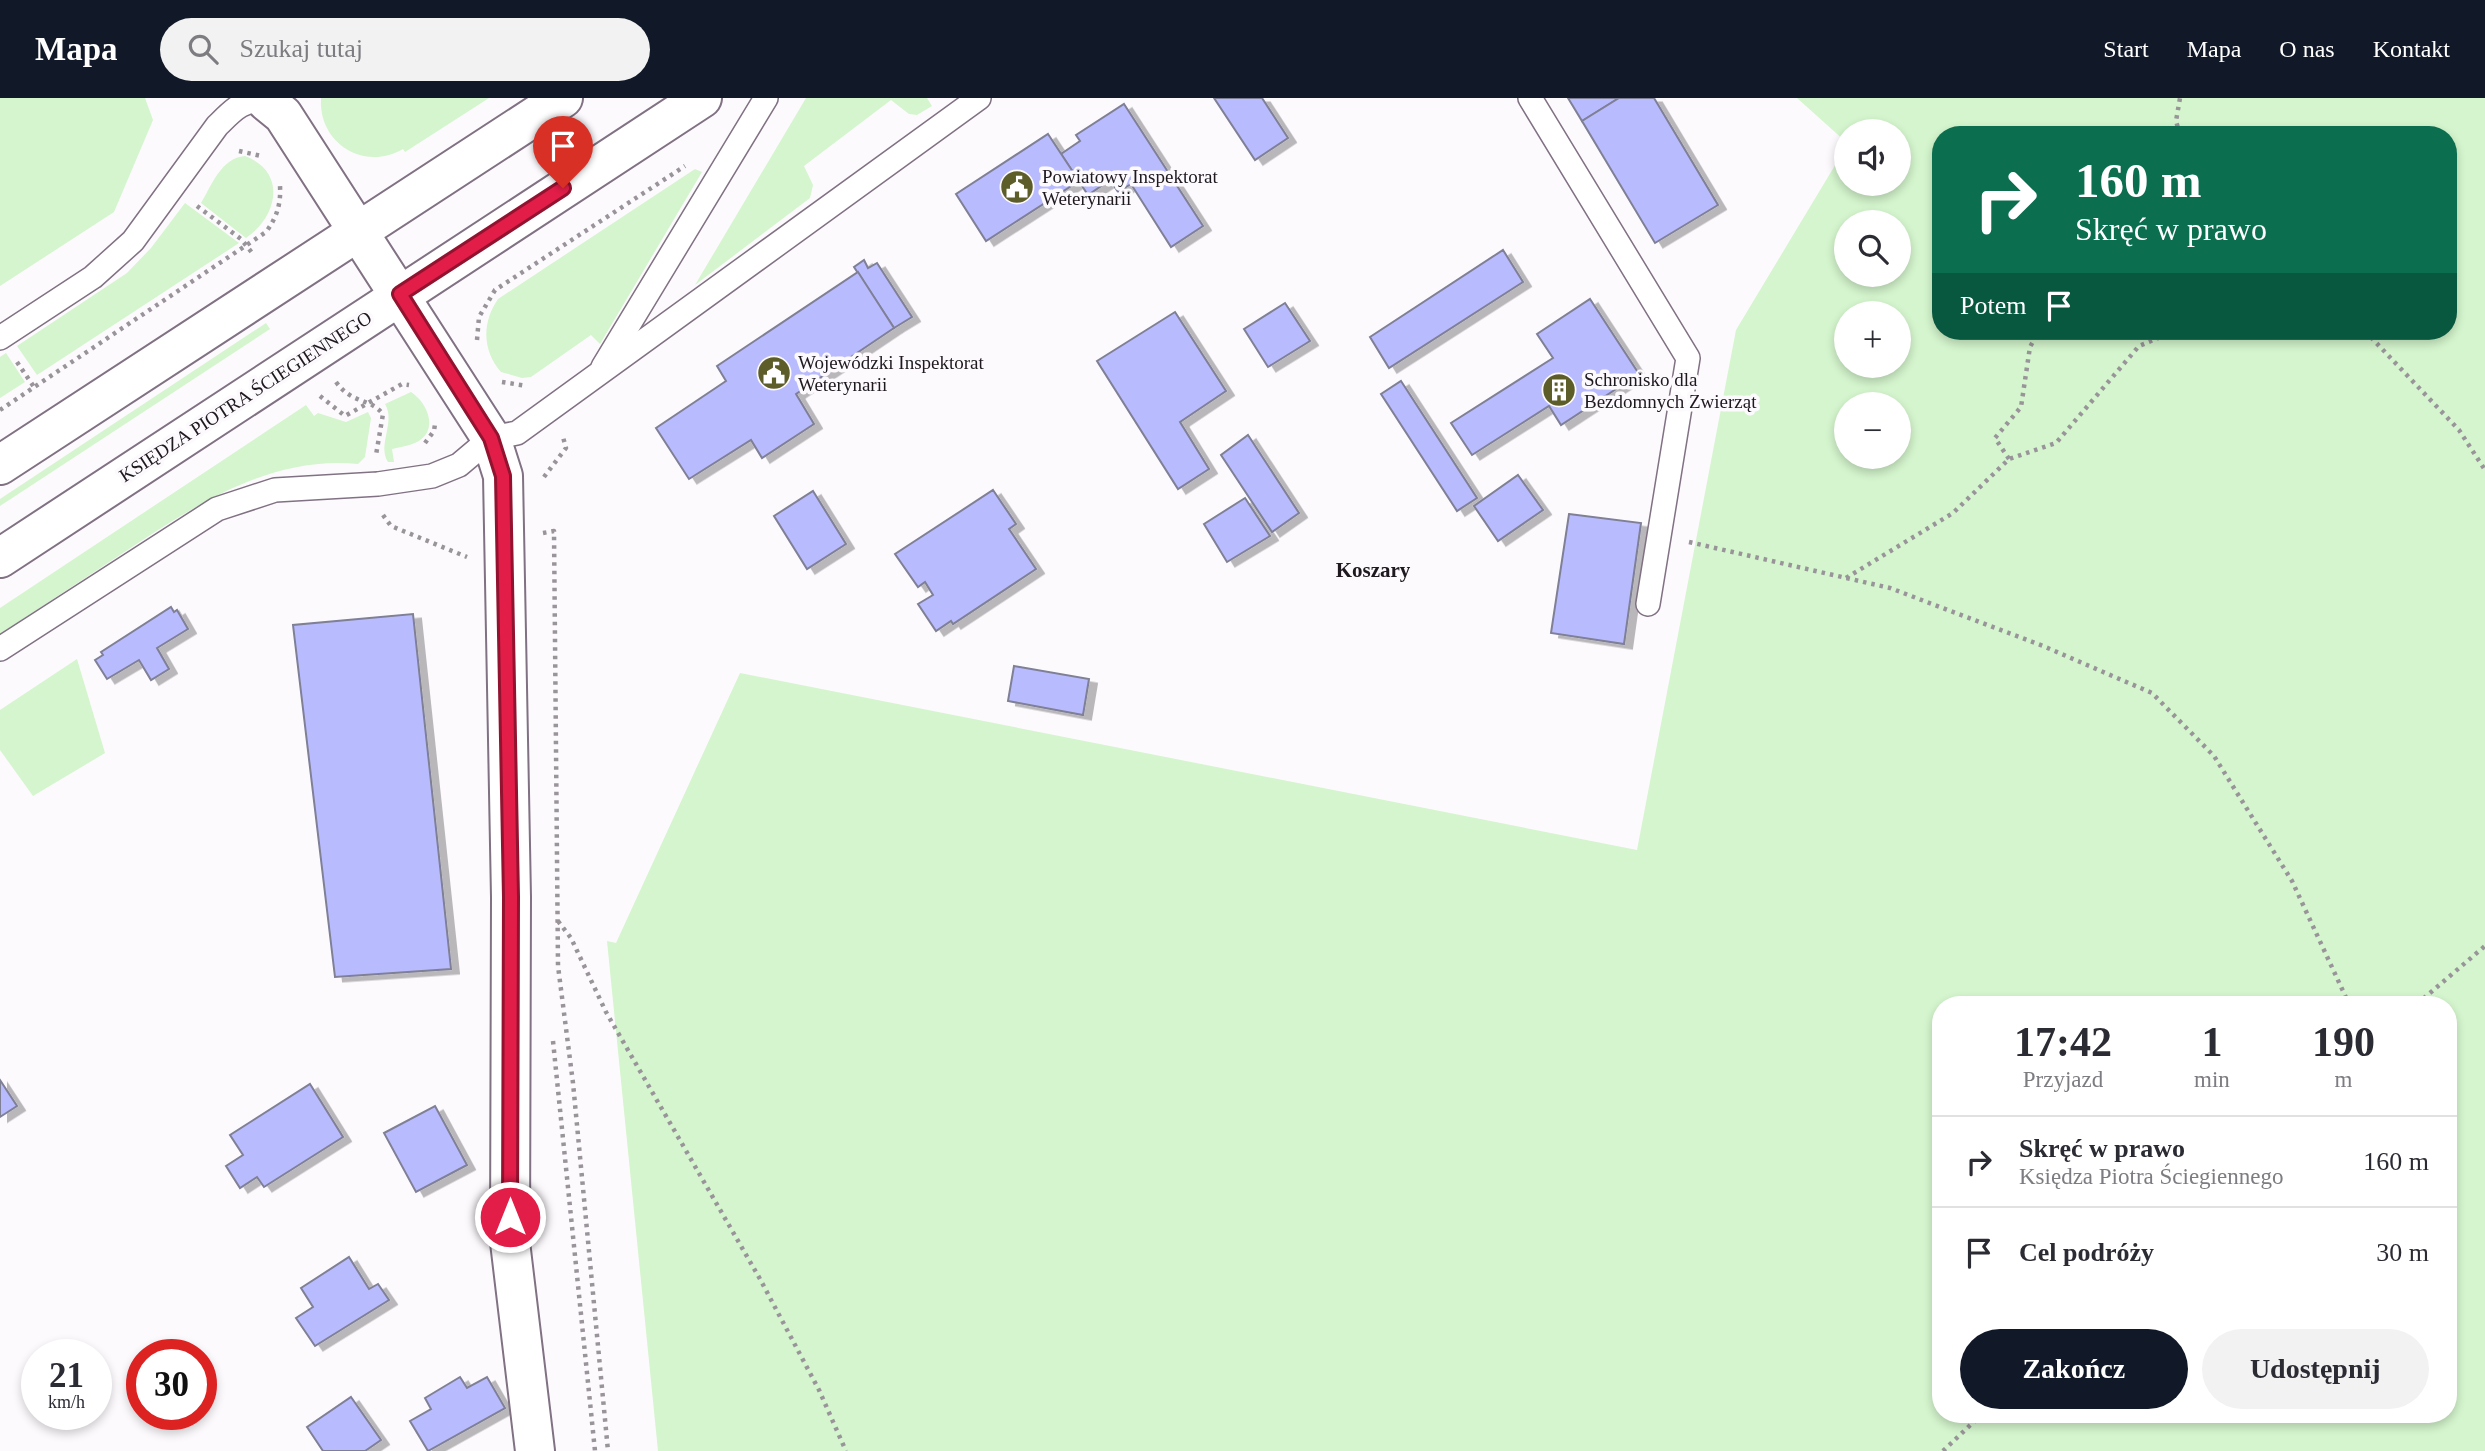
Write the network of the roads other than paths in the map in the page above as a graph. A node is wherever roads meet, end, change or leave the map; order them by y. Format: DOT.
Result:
graph roads {
  1 [pos="563,98"];
  2 [pos="702,98"];
  3 [pos="766,98"];
  4 [pos="979,98"];
  5 [pos="1530,98"];
  6 [pos="269,100"];
  7 [pos="358,232"];
  8 [pos="400,294"];
  9 [pos="0,338"];
  10 [pos="598,376"];
  11 [pos="491,438"];
  12 [pos="0,465"];
  13 [pos="0,558"];
  14 [pos="1648,604"];
  15 [pos="0,649"];
  16 [pos="535,1451"];
  1 -- 7 [label="main road"];
  2 -- 8 [label="main road, KSIĘDZA PIOTRA ŚCIEGIENNEGO"];
  3 -- 10 [label="lane"];
  4 -- 10 [label="lane"];
  5 -- 14 [label="lane"];
  6 -- 7 [label="main road"];
  6 -- 9 [label="lane"];
  7 -- 8 [label="main road"];
  7 -- 12 [label="main road"];
  8 -- 11 [label="main road"];
  8 -- 13 [label="main road, KSIĘDZA PIOTRA ŚCIEGIENNEGO"];
  10 -- 11 [label="lane"];
  11 -- 15 [label="lane"];
  11 -- 16 [label="main road"];
}
